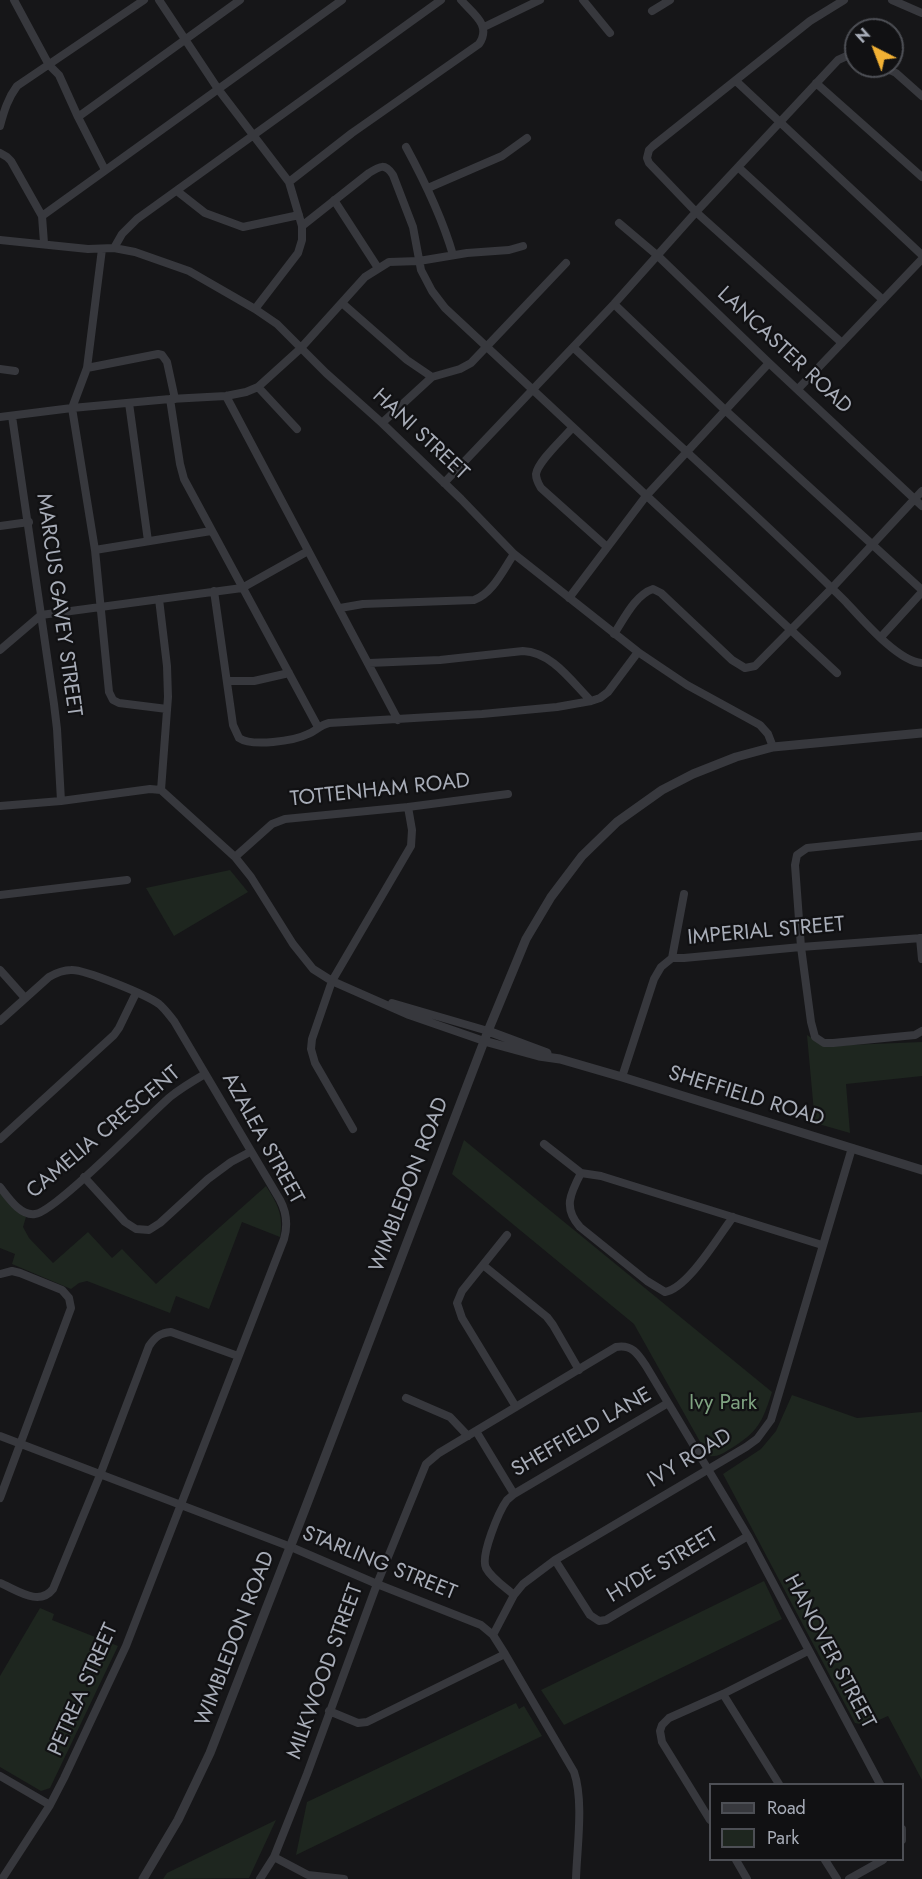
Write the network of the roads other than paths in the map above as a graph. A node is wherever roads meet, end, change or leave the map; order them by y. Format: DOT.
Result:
graph roads {
  1 [pos="14,0"];
  2 [pos="144,0"];
  3 [pos="159,0"];
  4 [pos="240,0"];
  5 [pos="342,0"];
  6 [pos="441,0"];
  7 [pos="461,0"];
  8 [pos="540,0"];
  9 [pos="583,0"];
  10 [pos="670,0"];
  11 [pos="844,0"];
  12 [pos="894,0"];
  13 [pos="652,11"];
  14 [pos="922,13"];
  15 [pos="484,27"];
  16 [pos="610,33"];
  17 [pos="185,40"];
  18 [pos="844,57"];
  19 [pos="49,65"];
  20 [pos="901,78"];
  21 [pos="736,81"];
  22 [pos="816,83"];
  23 [pos="218,89"];
  24 [pos="922,96"];
  25 [pos="78,117"];
  26 [pos="779,122"];
  27 [pos="0,126"];
  28 [pos="253,135"];
  29 [pos="527,138"];
  30 [pos="406,147"];
  31 [pos="0,153"];
  32 [pos="738,167"];
  33 [pos="105,170"];
  34 [pos="922,177"];
  35 [pos="289,182"];
  36 [pos="428,188"];
  37 [pos="177,191"];
  38 [pos="334,200"];
  39 [pos="696,212"];
  40 [pos="299,215"];
  41 [pos="42,216"];
  42 [pos="619,223"];
  43 [pos="302,226"];
  44 [pos="0,240"];
  45 [pos="44,243"];
  46 [pos="523,246"];
  47 [pos="114,248"];
  48 [pos="102,249"];
  49 [pos="453,255"];
  50 [pos="658,256"];
  51 [pos="922,257"];
  52 [pos="419,261"];
  53 [pos="566,263"];
  54 [pos="378,268"];
  55 [pos="883,300"];
  56 [pos="342,303"];
  57 [pos="614,304"];
  58 [pos="255,309"];
  59 [pos="842,343"];
  60 [pos="488,347"];
  61 [pos="574,348"];
  62 [pos="300,349"];
  63 [pos="769,363"];
  64 [pos="87,368"];
  65 [pos="0,369"];
  66 [pos="15,371"];
  67 [pos="432,377"];
  68 [pos="258,387"];
  69 [pos="798,389"];
  70 [pos="532,390"];
  71 [pos="226,396"];
  72 [pos="173,399"];
  73 [pos="129,403"];
  74 [pos="72,408"];
  75 [pos="725,410"];
  76 [pos="12,416"];
  77 [pos="0,417"];
  78 [pos="382,423"];
  79 [pos="572,428"];
  80 [pos="297,429"];
  81 [pos="685,452"];
  82 [pos="444,483"];
  83 [pos="922,491"];
  84 [pos="646,496"];
  85 [pos="915,499"];
  86 [pos="922,506"];
  87 [pos="28,522"];
  88 [pos="0,526"];
  89 [pos="211,531"];
  90 [pos="148,541"];
  91 [pos="871,545"];
  92 [pos="607,547"];
  93 [pos="95,550"];
  94 [pos="308,551"];
  95 [pos="514,554"];
  96 [pos="242,588"];
  97 [pos="832,588"];
  98 [pos="214,591"];
  99 [pos="922,591"];
  100 [pos="569,598"];
  101 [pos="159,599"];
  102 [pos="101,606"];
  103 [pos="340,608"];
  104 [pos="41,615"];
  105 [pos="790,631"];
  106 [pos="614,634"];
  107 [pos="881,638"];
  108 [pos="0,650"];
  109 [pos="638,652"];
  110 [pos="369,663"];
  111 [pos="922,663"];
  112 [pos="289,673"];
  113 [pos="837,673"];
  114 [pos="228,681"];
  115 [pos="591,700"];
  116 [pos="167,709"];
  117 [pos="398,720"];
  118 [pos="318,727"];
  119 [pos="922,733"];
  120 [pos="772,747"];
  121 [pos="160,790"];
  122 [pos="508,794"];
  123 [pos="61,801"];
  124 [pos="0,806"];
  125 [pos="408,807"];
  126 [pos="922,836"];
  127 [pos="234,857"];
  128 [pos="128,879"];
  129 [pos="684,894"];
  130 [pos="0,895"];
  131 [pos="921,938"];
  132 [pos="801,947"];
  133 [pos="672,958"];
  134 [pos="922,959"];
  135 [pos="0,970"];
  136 [pos="332,981"];
  137 [pos="136,993"];
  138 [pos="25,998"];
  139 [pos="379,1000"];
  140 [pos="0,1021"];
  141 [pos="488,1031"];
  142 [pos="922,1031"];
  143 [pos="484,1041"];
  144 [pos="560,1059"];
  145 [pos="205,1074"];
  146 [pos="622,1077"];
  147 [pos="353,1129"];
  148 [pos="0,1139"];
  149 [pos="544,1144"];
  150 [pos="852,1148"];
  151 [pos="250,1152"];
  152 [pos="922,1170"];
  153 [pos="581,1173"];
  154 [pos="84,1177"];
  155 [pos="0,1187"];
  156 [pos="733,1217"];
  157 [pos="507,1235"];
  158 [pos="822,1245"];
  159 [pos="483,1265"];
  160 [pos="0,1274"];
  161 [pos="238,1356"];
  162 [pos="579,1370"];
  163 [pos="406,1398"];
  164 [pos="668,1403"];
  165 [pos="516,1407"];
  166 [pos="476,1431"];
  167 [pos="0,1436"];
  168 [pos="468,1436"];
  169 [pos="21,1444"];
  170 [pos="708,1469"];
  171 [pos="100,1475"];
  172 [pos="514,1494"];
  173 [pos="0,1498"];
  174 [pos="180,1506"];
  175 [pos="748,1536"];
  176 [pos="291,1547"];
  177 [pos="555,1560"];
  178 [pos="0,1583"];
  179 [pos="377,1584"];
  180 [pos="514,1595"];
  181 [pos="493,1635"];
  182 [pos="808,1651"];
  183 [pos="506,1654"];
  184 [pos="723,1694"];
  185 [pos="329,1712"];
  186 [pos="0,1776"];
  187 [pos="778,1783"];
  188 [pos="879,1783"];
  189 [pos="50,1805"];
  190 [pos="709,1817"];
  191 [pos="274,1857"];
  192 [pos="737,1861"];
  193 [pos="826,1861"];
  194 [pos="881,1861"];
  195 [pos="2,1879"];
  196 [pos="143,1879"];
  197 [pos="260,1879"];
  198 [pos="344,1879"];
  199 [pos="576,1879"];
  200 [pos="747,1879"];
  201 [pos="837,1879"];
  202 [pos="849,1879"];
  1 -- 19 [label="street"];
  2 -- 19 [label="street"];
  3 -- 17 [label="street"];
  4 -- 17 [label="street"];
  5 -- 23 [label="street"];
  6 -- 28 [label="street"];
  7 -- 15 [label="street"];
  8 -- 15 [label="street"];
  9 -- 16 [label="street"];
  10 -- 13 [label="street"];
  11 -- 21 [label="street"];
  12 -- 14 [label="street"];
  15 -- 35 [label="street"];
  17 -- 23 [label="street"];
  17 -- 25 [label="street"];
  18 -- 22 [label="street"];
  19 -- 25 [label="street"];
  19 -- 27 [label="street"];
  20 -- 24 [label="street"];
  21 -- 26 [label="street"];
  21 -- 39 [label="street"];
  22 -- 26 [label="street"];
  22 -- 34 [label="street"];
  23 -- 28 [label="street"];
  23 -- 33 [label="street"];
  25 -- 33 [label="street"];
  26 -- 32 [label="street"];
  26 -- 51 [label="street"];
  28 -- 35 [label="street"];
  28 -- 37 [label="street"];
  29 -- 36 [label="street"];
  30 -- 36 [label="street"];
  31 -- 41 [label="street"];
  32 -- 39 [label="street"];
  32 -- 55 [label="street"];
  33 -- 41 [label="street"];
  35 -- 40 [label="street"];
  36 -- 49 [label="street"];
  37 -- 40 [label="street"];
  37 -- 47 [label="street"];
  38 -- 43 [label="street"];
  38 -- 52 [label="street"];
  38 -- 54 [label="street"];
  39 -- 50 [label="street"];
  39 -- 59 [label="street"];
  40 -- 43 [label="street"];
  41 -- 45 [label="street"];
  42 -- 50 [label="street, LANCASTER ROAD"];
  43 -- 58 [label="street"];
  44 -- 45 [label="street, HANI STREET"];
  45 -- 48 [label="street, HANI STREET"];
  46 -- 49 [label="street"];
  47 -- 48 [label="street, HANI STREET"];
  47 -- 58 [label="street, HANI STREET"];
  48 -- 64 [label="street"];
  49 -- 52 [label="street"];
  50 -- 57 [label="street"];
  50 -- 63 [label="street, LANCASTER ROAD"];
  51 -- 55 [label="street"];
  52 -- 54 [label="street"];
  52 -- 60 [label="street"];
  53 -- 60 [label="street"];
  54 -- 56 [label="street"];
  55 -- 59 [label="street"];
  56 -- 62 [label="street"];
  56 -- 67 [label="street"];
  57 -- 61 [label="street"];
  57 -- 75 [label="street"];
  58 -- 62 [label="street, HANI STREET"];
  59 -- 69 [label="street"];
  60 -- 67 [label="street"];
  60 -- 70 [label="street"];
  61 -- 70 [label="street"];
  61 -- 81 [label="street"];
  62 -- 68 [label="street"];
  62 -- 78 [label="street, HANI STREET"];
  63 -- 69 [label="street, LANCASTER ROAD"];
  63 -- 75 [label="street"];
  64 -- 72 [label="street"];
  64 -- 74 [label="street"];
  65 -- 66 [label="street"];
  67 -- 78 [label="street"];
  68 -- 71 [label="street"];
  68 -- 80 [label="street"];
  69 -- 85 [label="street, LANCASTER ROAD"];
  70 -- 79 [label="street"];
  70 -- 82 [label="street"];
  71 -- 72 [label="street"];
  71 -- 94 [label="street"];
  72 -- 73 [label="street"];
  72 -- 89 [label="street"];
  73 -- 74 [label="street"];
  73 -- 90 [label="street"];
  74 -- 76 [label="street"];
  74 -- 93 [label="street"];
  75 -- 81 [label="street"];
  75 -- 91 [label="street"];
  76 -- 77 [label="street"];
  76 -- 87 [label="street, MARCUS GAVEY STREET"];
  78 -- 82 [label="street, HANI STREET"];
  79 -- 84 [label="street"];
  79 -- 92 [label="street"];
  81 -- 84 [label="street"];
  81 -- 97 [label="street"];
  82 -- 95 [label="street, HANI STREET"];
  83 -- 85 [label="street"];
  84 -- 92 [label="street"];
  84 -- 105 [label="street"];
  85 -- 86 [label="street, LANCASTER ROAD"];
  85 -- 91 [label="street"];
  87 -- 88 [label="street"];
  87 -- 104 [label="street, MARCUS GAVEY STREET"];
  89 -- 90 [label="street"];
  89 -- 96 [label="street"];
  90 -- 93 [label="street"];
  91 -- 97 [label="street"];
  91 -- 99 [label="street"];
  92 -- 100 [label="street"];
  93 -- 102 [label="street"];
  94 -- 96 [label="street"];
  94 -- 103 [label="street"];
  95 -- 100 [label="street, HANI STREET"];
  95 -- 103 [label="street"];
  96 -- 98 [label="street"];
  96 -- 112 [label="street"];
  97 -- 105 [label="street"];
  97 -- 107 [label="street"];
  98 -- 101 [label="street"];
  98 -- 114 [label="street"];
  99 -- 107 [label="street"];
  100 -- 106 [label="street, HANI STREET"];
  101 -- 102 [label="street"];
  101 -- 116 [label="street"];
  102 -- 104 [label="street"];
  102 -- 116 [label="street"];
  103 -- 110 [label="street"];
  104 -- 108 [label="street"];
  104 -- 123 [label="street, MARCUS GAVEY STREET"];
  105 -- 106 [label="street"];
  105 -- 113 [label="street"];
  106 -- 109 [label="street, HANI STREET"];
  107 -- 111 [label="street"];
  109 -- 115 [label="street"];
  109 -- 120 [label="street, HANI STREET"];
  110 -- 115 [label="street"];
  110 -- 117 [label="street"];
  112 -- 114 [label="street"];
  112 -- 118 [label="street"];
  114 -- 118 [label="street"];
  115 -- 117 [label="street"];
  116 -- 121 [label="street"];
  117 -- 118 [label="street"];
  119 -- 120 [label="street, WIMBLEDON ROAD"];
  120 -- 141 [label="street, WIMBLEDON ROAD"];
  121 -- 123 [label="street"];
  121 -- 127 [label="street"];
  122 -- 125 [label="street, TOTTENHAM ROAD"];
  123 -- 124 [label="street"];
  125 -- 127 [label="street, TOTTENHAM ROAD"];
  125 -- 136 [label="street"];
  126 -- 132 [label="street"];
  127 -- 136 [label="street"];
  128 -- 130 [label="street"];
  129 -- 133 [label="street"];
  131 -- 132 [label="street, IMPERIAL STREET"];
  131 -- 134 [label="street"];
  132 -- 133 [label="street, IMPERIAL STREET"];
  132 -- 142 [label="street"];
  133 -- 146 [label="street, IMPERIAL STREET"];
  135 -- 138 [label="street"];
  136 -- 139 [label="street"];
  136 -- 147 [label="street"];
  137 -- 138 [label="street, AZALEA STREET"];
  137 -- 145 [label="street, AZALEA STREET"];
  137 -- 148 [label="street"];
  138 -- 140 [label="street, AZALEA STREET"];
  139 -- 141 [label="street"];
  139 -- 143 [label="street"];
  141 -- 143 [label="street, WIMBLEDON ROAD"];
  141 -- 144 [label="street, SHEFFIELD ROAD"];
  143 -- 144 [label="street, SHEFFIELD ROAD"];
  143 -- 176 [label="street, WIMBLEDON ROAD"];
  144 -- 146 [label="street, SHEFFIELD ROAD"];
  145 -- 151 [label="street, AZALEA STREET"];
  145 -- 154 [label="street, CAMELIA CRESCENT"];
  146 -- 150 [label="street, SHEFFIELD ROAD"];
  149 -- 153 [label="street"];
  150 -- 152 [label="street, SHEFFIELD ROAD"];
  150 -- 158 [label="street, IVY ROAD"];
  151 -- 154 [label="street"];
  151 -- 161 [label="street, AZALEA STREET"];
  153 -- 156 [label="street"];
  153 -- 156 [label="street"];
  154 -- 155 [label="street, CAMELIA CRESCENT"];
  156 -- 158 [label="street"];
  157 -- 159 [label="street"];
  158 -- 170 [label="street, IVY ROAD"];
  159 -- 162 [label="street"];
  159 -- 165 [label="street"];
  160 -- 169 [label="street"];
  161 -- 171 [label="street"];
  161 -- 174 [label="street, AZALEA STREET"];
  162 -- 164 [label="street, MILKWOOD STREET"];
  162 -- 165 [label="street, MILKWOOD STREET"];
  163 -- 168 [label="street"];
  164 -- 170 [label="street, HANOVER STREET"];
  164 -- 172 [label="street, SHEFFIELD LANE"];
  165 -- 166 [label="street, MILKWOOD STREET"];
  166 -- 168 [label="street, MILKWOOD STREET"];
  166 -- 172 [label="street"];
  167 -- 169 [label="street, STARLING STREET"];
  168 -- 179 [label="street, MILKWOOD STREET"];
  169 -- 171 [label="street, STARLING STREET"];
  169 -- 173 [label="street"];
  170 -- 175 [label="street, HANOVER STREET"];
  170 -- 177 [label="street, IVY ROAD"];
  171 -- 174 [label="street, STARLING STREET"];
  171 -- 178 [label="street"];
  172 -- 180 [label="street"];
  174 -- 176 [label="street, STARLING STREET"];
  174 -- 189 [label="street, PETREA STREET"];
  175 -- 177 [label="street, HYDE STREET"];
  175 -- 182 [label="street, HANOVER STREET"];
  176 -- 179 [label="street, STARLING STREET"];
  176 -- 196 [label="street, WIMBLEDON ROAD"];
  177 -- 180 [label="street, IVY ROAD"];
  179 -- 181 [label="street, STARLING STREET"];
  179 -- 185 [label="street, MILKWOOD STREET"];
  180 -- 181 [label="street, IVY ROAD"];
  181 -- 183 [label="street, STARLING STREET"];
  182 -- 184 [label="street"];
  182 -- 188 [label="street, HANOVER STREET"];
  183 -- 185 [label="street"];
  183 -- 199 [label="street, STARLING STREET"];
  184 -- 187 [label="street"];
  184 -- 190 [label="street"];
  185 -- 191 [label="street, MILKWOOD STREET"];
  186 -- 189 [label="street"];
  189 -- 195 [label="street, PETREA STREET"];
  191 -- 197 [label="street, MILKWOOD STREET"];
  191 -- 198 [label="street"];
  192 -- 200 [label="street"];
  193 -- 201 [label="street"];
  194 -- 202 [label="street"];
}
